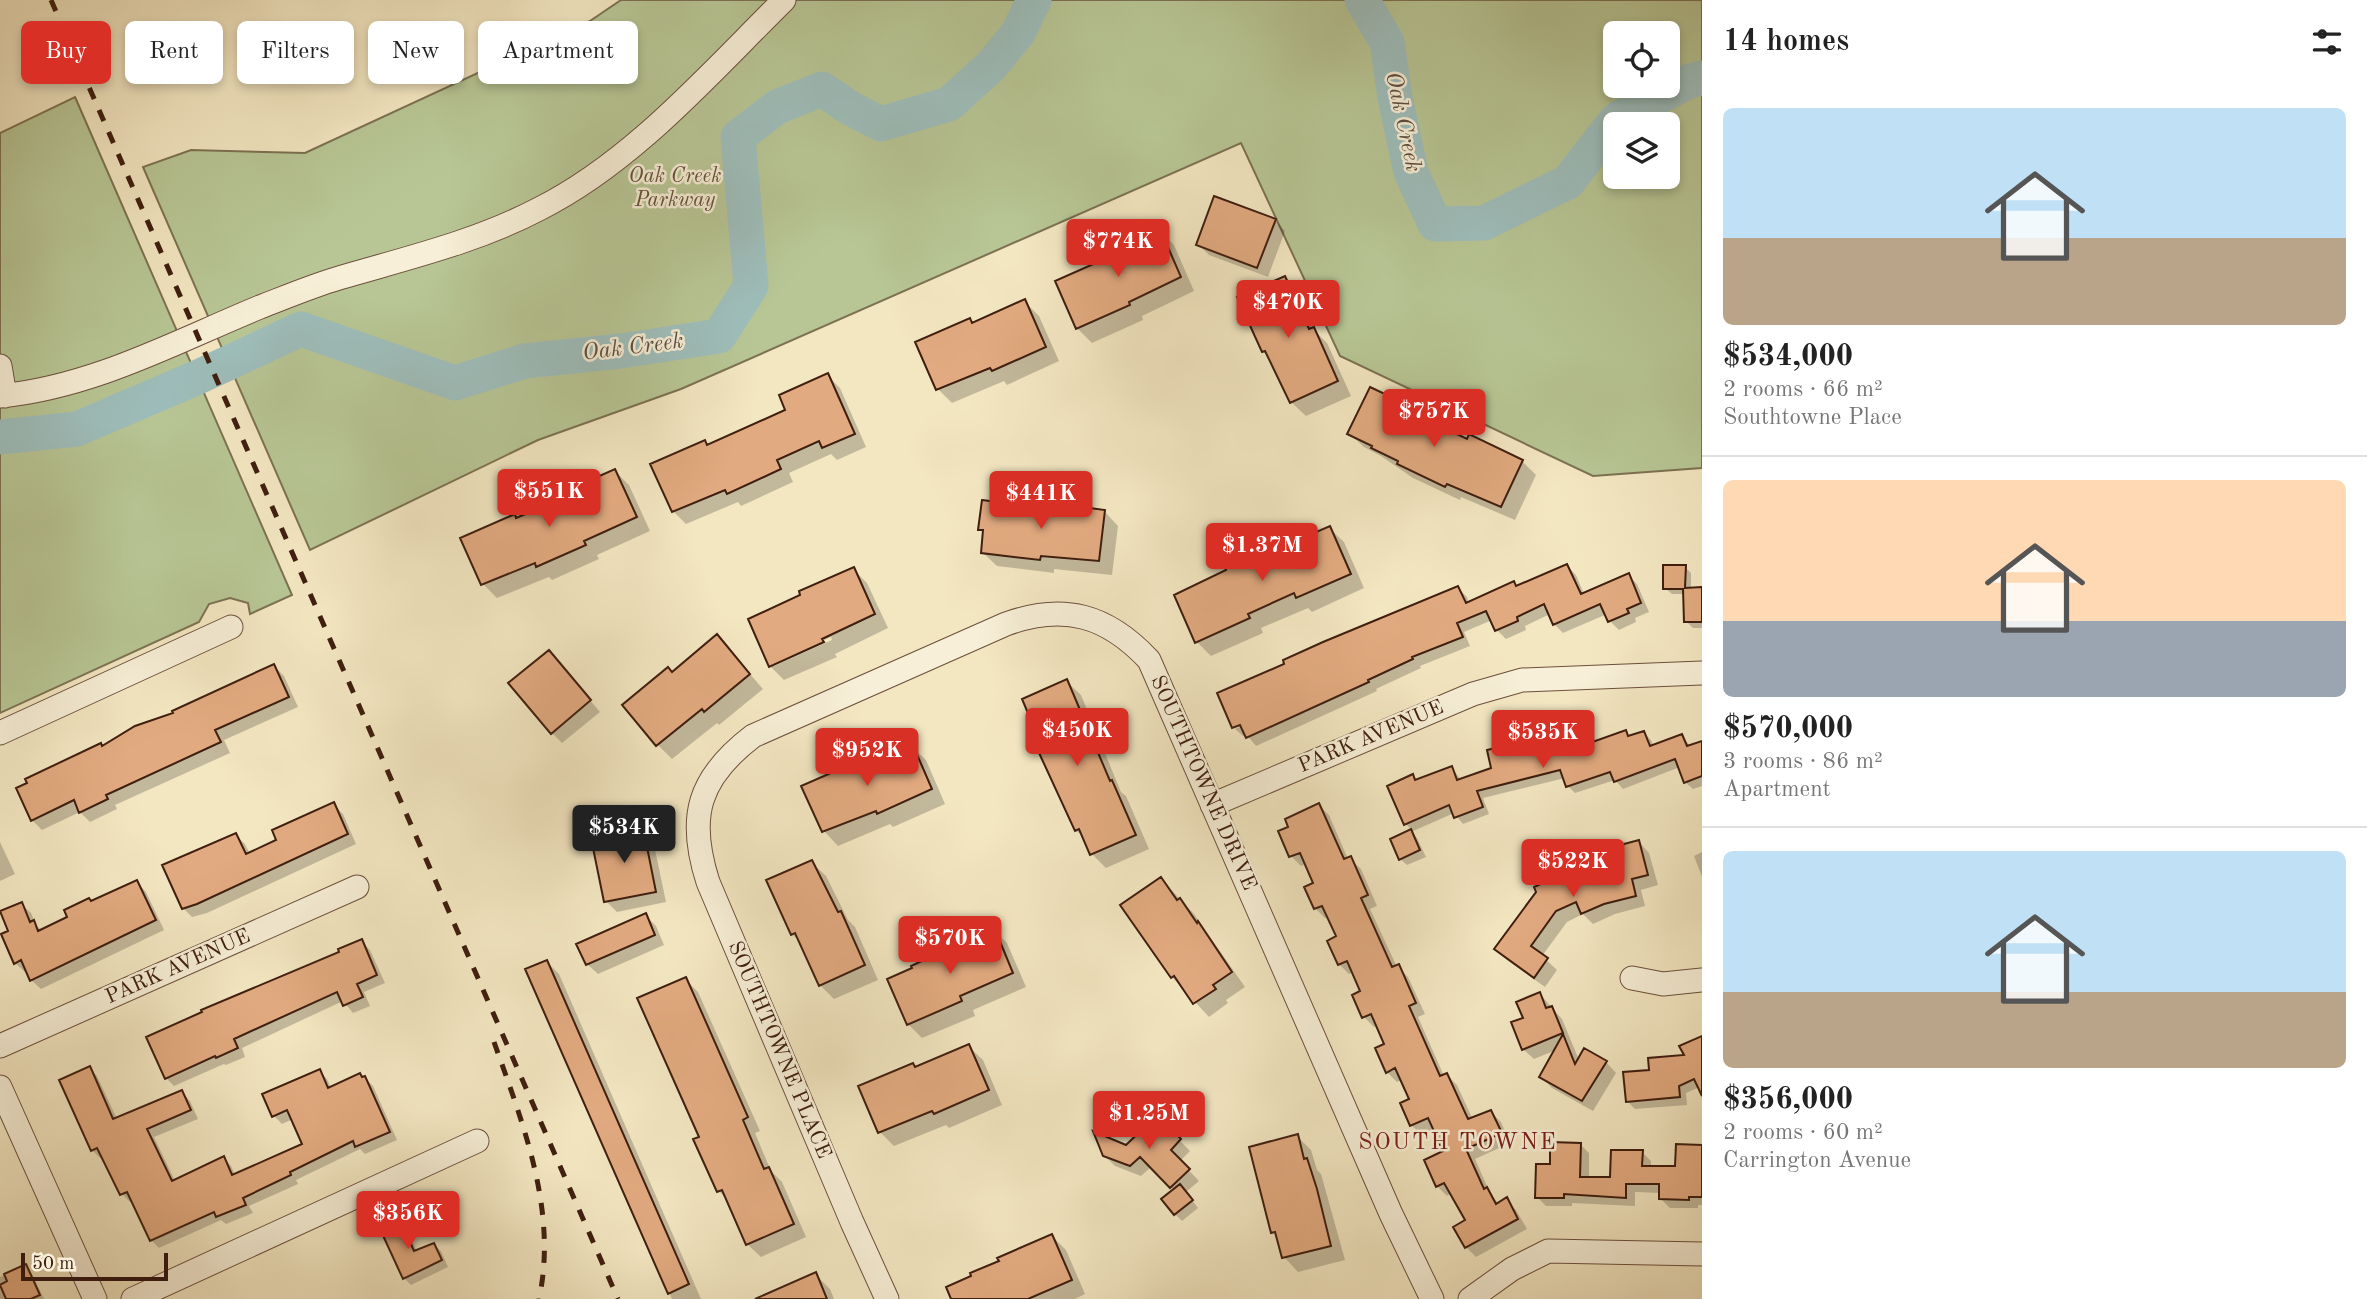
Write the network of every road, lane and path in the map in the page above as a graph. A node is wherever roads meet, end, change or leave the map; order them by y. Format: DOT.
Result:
graph roads {
  1 [pos="784,0"];
  2 [pos="0,366"];
  3 [pos="3,396"];
  4 [pos="231,627"];
  5 [pos="1702,673"];
  6 [pos="0,733"];
  7 [pos="703,796"];
  8 [pos="1212,805"];
  9 [pos="357,887"];
  10 [pos="1632,978"];
  11 [pos="1702,980"];
  12 [pos="0,1046"];
  13 [pos="0,1087"];
  14 [pos="477,1141"];
  15 [pos="1702,1254"];
  16 [pos="95,1299"];
  17 [pos="133,1299"];
  18 [pos="887,1299"];
  19 [pos="1432,1299"];
  20 [pos="1470,1299"];
  1 -- 3 [label="street"];
  2 -- 3 [label="street"];
  4 -- 6 [label="street"];
  5 -- 8 [label="street, PARK AVENUE"];
  7 -- 8 [label="street, SOUTHTOWNE DRIVE"];
  7 -- 18 [label="street, SOUTHTOWNE PLACE"];
  8 -- 19 [label="street, SOUTHTOWNE DRIVE"];
  9 -- 12 [label="street, PARK AVENUE"];
  10 -- 11 [label="street"];
  13 -- 16 [label="street"];
  14 -- 17 [label="street"];
  15 -- 20 [label="street"];
}
